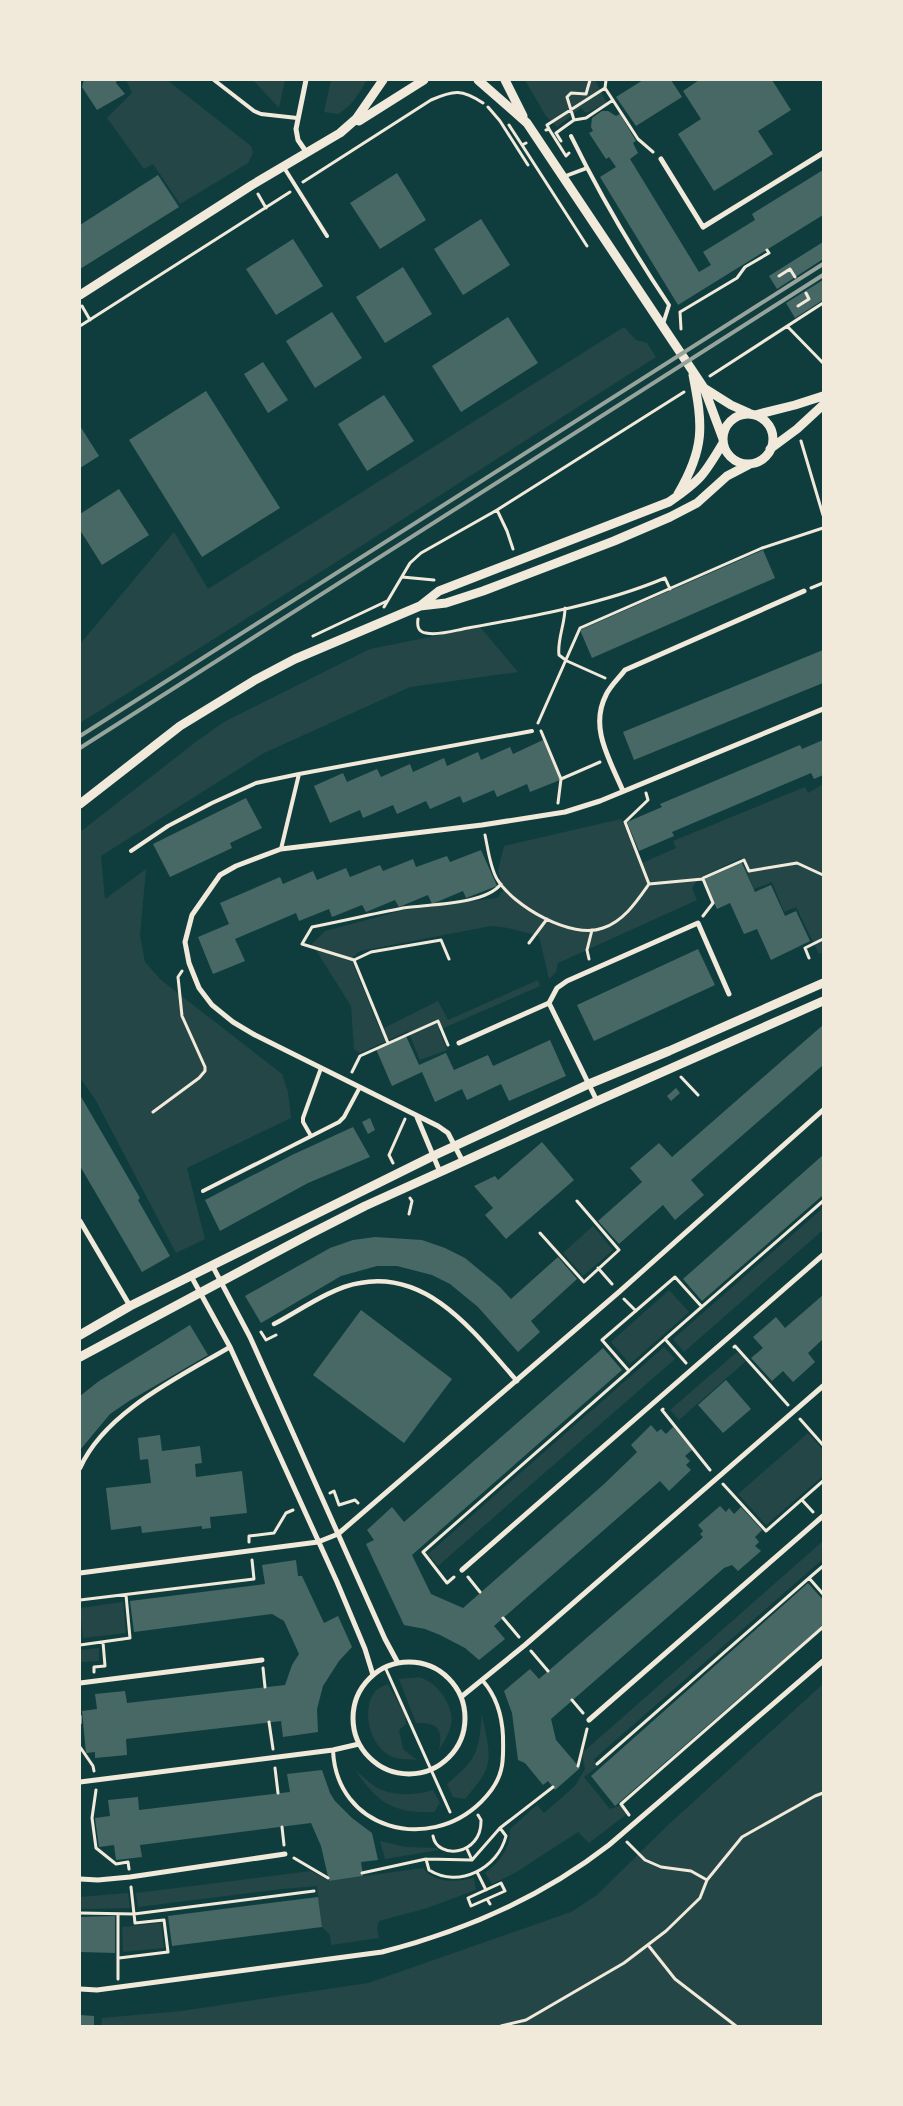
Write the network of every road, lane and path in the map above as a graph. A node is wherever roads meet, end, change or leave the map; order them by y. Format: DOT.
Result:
graph roads {
  1 [pos="214,80"];
  2 [pos="306,80"];
  3 [pos="383,80"];
  4 [pos="424,80"];
  5 [pos="478,80"];
  6 [pos="505,80"];
  7 [pos="590,80"];
  8 [pos="606,80"];
  9 [pos="613,100"];
  10 [pos="297,118"];
  11 [pos="505,119"];
  12 [pos="574,120"];
  13 [pos="526,123"];
  14 [pos="348,128"];
  15 [pos="549,129"];
  16 [pos="571,136"];
  17 [pos="522,145"];
  18 [pos="307,153"];
  19 [pos="823,153"];
  20 [pos="661,159"];
  21 [pos="528,164"];
  22 [pos="283,166"];
  23 [pos="587,168"];
  24 [pos="563,177"];
  25 [pos="308,178"];
  26 [pos="288,194"];
  27 [pos="327,236"];
  28 [pos="767,250"];
  29 [pos="779,276"];
  30 [pos="796,277"];
  31 [pos="806,293"];
  32 [pos="80,294"];
  33 [pos="80,303"];
  34 [pos="823,303"];
  35 [pos="798,306"];
  36 [pos="90,320"];
  37 [pos="80,326"];
  38 [pos="662,326"];
  39 [pos="787,326"];
  40 [pos="685,335"];
  41 [pos="823,363"];
  42 [pos="692,372"];
  43 [pos="709,372"];
  44 [pos="715,373"];
  45 [pos="713,377"];
  46 [pos="704,388"];
  47 [pos="681,394"];
  48 [pos="823,396"];
  49 [pos="823,405"];
  50 [pos="752,415"];
  51 [pos="797,429"];
  52 [pos="723,441"];
  53 [pos="770,450"];
  54 [pos="750,464"];
  55 [pos="676,497"];
  56 [pos="497,510"];
  57 [pos="823,515"];
  58 [pos="823,528"];
  59 [pos="518,562"];
  60 [pos="670,589"];
  61 [pos="804,591"];
  62 [pos="420,606"];
  63 [pos="564,608"];
  64 [pos="376,623"];
  65 [pos="567,661"];
  66 [pos="615,683"];
  67 [pos="823,709"];
  68 [pos="532,731"];
  69 [pos="614,770"];
  70 [pos="299,774"];
  71 [pos="561,779"];
  72 [pos="642,783"];
  73 [pos="623,792"];
  74 [pos="80,804"];
  75 [pos="556,813"];
  76 [pos="482,825"];
  77 [pos="280,849"];
  78 [pos="131,851"];
  79 [pos="823,874"];
  80 [pos="703,880"];
  81 [pos="501,884"];
  82 [pos="649,884"];
  83 [pos="547,919"];
  84 [pos="698,923"];
  85 [pos="592,930"];
  86 [pos="823,939"];
  87 [pos="529,943"];
  88 [pos="809,958"];
  89 [pos="354,960"];
  90 [pos="449,960"];
  91 [pos="189,963"];
  92 [pos="592,970"];
  93 [pos="823,982"];
  94 [pos="729,994"];
  95 [pos="823,1001"];
  96 [pos="549,1003"];
  97 [pos="388,1043"];
  98 [pos="459,1043"];
  99 [pos="321,1068"];
  100 [pos="348,1081"];
  101 [pos="589,1084"];
  102 [pos="360,1087"];
  103 [pos="597,1101"];
  104 [pos="823,1110"];
  105 [pos="153,1112"];
  106 [pos="417,1116"];
  107 [pos="311,1136"];
  108 [pos="455,1146"];
  109 [pos="433,1156"];
  110 [pos="463,1162"];
  111 [pos="440,1172"];
  112 [pos="202,1190"];
  113 [pos="823,1200"];
  114 [pos="577,1201"];
  115 [pos="80,1220"];
  116 [pos="540,1233"];
  117 [pos="823,1255"];
  118 [pos="212,1265"];
  119 [pos="192,1276"];
  120 [pos="221,1282"];
  121 [pos="200,1292"];
  122 [pos="130,1306"];
  123 [pos="702,1307"];
  124 [pos="274,1324"];
  125 [pos="279,1334"];
  126 [pos="80,1335"];
  127 [pos="250,1337"];
  128 [pos="665,1339"];
  129 [pos="230,1346"];
  130 [pos="736,1346"];
  131 [pos="679,1356"];
  132 [pos="81,1357"];
  133 [pos="752,1365"];
  134 [pos="629,1370"];
  135 [pos="517,1381"];
  136 [pos="823,1386"];
  137 [pos="662,1410"];
  138 [pos="678,1429"];
  139 [pos="80,1468"];
  140 [pos="823,1481"];
  141 [pos="823,1516"];
  142 [pos="758,1522"];
  143 [pos="338,1534"];
  144 [pos="318,1542"];
  145 [pos="823,1566"];
  146 [pos="462,1570"];
  147 [pos="80,1572"];
  148 [pos="809,1578"];
  149 [pos="447,1583"];
  150 [pos="823,1594"];
  151 [pos="80,1600"];
  152 [pos="823,1627"];
  153 [pos="103,1642"];
  154 [pos="80,1644"];
  155 [pos="262,1660"];
  156 [pos="823,1661"];
  157 [pos="398,1663"];
  158 [pos="105,1666"];
  159 [pos="385,1667"];
  160 [pos="373,1675"];
  161 [pos="483,1681"];
  162 [pos="80,1683"];
  163 [pos="265,1687"];
  164 [pos="461,1697"];
  165 [pos="572,1700"];
  166 [pos="80,1716"];
  167 [pos="589,1720"];
  168 [pos="80,1723"];
  169 [pos="359,1744"];
  170 [pos="333,1750"];
  171 [pos="597,1764"];
  172 [pos="578,1766"];
  173 [pos="431,1770"];
  174 [pos="80,1782"];
  175 [pos="553,1787"];
  176 [pos="823,1793"];
  177 [pos="445,1800"];
  178 [pos="92,1818"];
  179 [pos="481,1820"];
  180 [pos="635,1823"];
  181 [pos="282,1827"];
  182 [pos="500,1828"];
  183 [pos="620,1836"];
  184 [pos="434,1840"];
  185 [pos="96,1848"];
  186 [pos="467,1849"];
  187 [pos="286,1854"];
  188 [pos="426,1859"];
  189 [pos="472,1860"];
  190 [pos="478,1872"];
  191 [pos="362,1873"];
  192 [pos="80,1878"];
  193 [pos="328,1878"];
  194 [pos="707,1880"];
  195 [pos="486,1890"];
  196 [pos="314,1891"];
  197 [pos="132,1894"];
  198 [pos="487,1899"];
  199 [pos="80,1913"];
  200 [pos="134,1914"];
  201 [pos="494,1914"];
  202 [pos="118,1915"];
  203 [pos="648,1945"];
  204 [pos="119,1958"];
  205 [pos="118,1987"];
  206 [pos="80,1989"];
  207 [pos="501,2026"];
  208 [pos="736,2026"];
  1 -- 10 [label="lane"];
  2 -- 10 [label="street"];
  3 -- 14 [label="street"];
  4 -- 14 [label="street"];
  5 -- 13 [label="street"];
  6 -- 13 [label="street"];
  7 -- 12 [label="path"];
  8 -- 9 [label="path"];
  9 -- 12 [label="path"];
  9 -- 20 [label="path"];
  10 -- 18 [label="street"];
  11 -- 17 [label="path"];
  12 -- 15 [label="path"];
  13 -- 24 [label="street"];
  14 -- 18 [label="street"];
  16 -- 23 [label="lane"];
  18 -- 22 [label="street"];
  19 -- 20 [label="street"];
  21 -- 25 [label="path"];
  22 -- 27 [label="lane"];
  22 -- 32 [label="street"];
  23 -- 24 [label="lane"];
  23 -- 38 [label="lane"];
  24 -- 38 [label="street"];
  26 -- 36 [label="path"];
  28 -- 40 [label="path"];
  29 -- 30 [label="path"];
  31 -- 35 [label="path"];
  33 -- 36 [label="path"];
  34 -- 39 [label="path"];
  36 -- 37 [label="path"];
  38 -- 42 [label="street"];
  39 -- 41 [label="path"];
  39 -- 44 [label="path"];
  42 -- 46 [label="street"];
  42 -- 55 [label="street"];
  43 -- 45 [label="path"];
  46 -- 50 [label="street"];
  46 -- 52 [label="street"];
  47 -- 56 [label="path"];
  48 -- 50 [label="street"];
  49 -- 51 [label="street"];
  50 -- 52 [label="street"];
  50 -- 53 [label="street"];
  51 -- 53 [label="street"];
  51 -- 57 [label="path"];
  52 -- 54 [label="street"];
  52 -- 55 [label="street"];
  53 -- 54 [label="street"];
  54 -- 62 [label="street"];
  55 -- 59 [label="street"];
  56 -- 59 [label="path"];
  56 -- 64 [label="path"];
  58 -- 60 [label="path"];
  59 -- 62 [label="street"];
  60 -- 63 [label="path"];
  60 -- 65 [label="path"];
  61 -- 66 [label="street"];
  62 -- 63 [label="path"];
  62 -- 64 [label="street"];
  63 -- 65 [label="path"];
  64 -- 74 [label="street"];
  65 -- 66 [label="path"];
  65 -- 71 [label="path"];
  66 -- 69 [label="street"];
  67 -- 72 [label="street"];
  68 -- 70 [label="lane"];
  69 -- 71 [label="path"];
  69 -- 73 [label="street"];
  70 -- 77 [label="lane"];
  70 -- 78 [label="lane"];
  71 -- 75 [label="path"];
  72 -- 73 [label="street"];
  72 -- 82 [label="path"];
  73 -- 75 [label="street"];
  75 -- 76 [label="street"];
  76 -- 77 [label="street"];
  76 -- 81 [label="path"];
  77 -- 91 [label="street"];
  79 -- 80 [label="path"];
  80 -- 82 [label="path"];
  80 -- 84 [label="path"];
  81 -- 83 [label="path"];
  81 -- 89 [label="path"];
  82 -- 85 [label="path"];
  83 -- 85 [label="path"];
  83 -- 87 [label="path"];
  84 -- 92 [label="street"];
  84 -- 94 [label="street"];
  85 -- 92 [label="path"];
  86 -- 88 [label="path"];
  89 -- 90 [label="path"];
  89 -- 97 [label="path"];
  91 -- 99 [label="street"];
  91 -- 105 [label="path"];
  92 -- 96 [label="street"];
  93 -- 101 [label="street"];
  95 -- 103 [label="street"];
  96 -- 98 [label="street"];
  96 -- 101 [label="street"];
  97 -- 98 [label="path"];
  97 -- 100 [label="path"];
  99 -- 100 [label="street"];
  99 -- 107 [label="lane"];
  100 -- 102 [label="street"];
  101 -- 103 [label="street"];
  101 -- 108 [label="street"];
  102 -- 106 [label="street"];
  102 -- 107 [label="lane"];
  103 -- 110 [label="street"];
  104 -- 135 [label="street"];
  106 -- 108 [label="street"];
  106 -- 109 [label="street"];
  107 -- 112 [label="lane"];
  108 -- 109 [label="street"];
  108 -- 110 [label="street"];
  109 -- 111 [label="street"];
  109 -- 118 [label="street"];
  110 -- 111 [label="street"];
  111 -- 120 [label="street"];
  113 -- 123 [label="path"];
  114 -- 116 [label="path"];
  115 -- 122 [label="street"];
  117 -- 146 [label="street"];
  118 -- 119 [label="street"];
  118 -- 120 [label="street"];
  119 -- 121 [label="street"];
  119 -- 122 [label="street"];
  120 -- 121 [label="street"];
  120 -- 127 [label="street"];
  121 -- 129 [label="street"];
  121 -- 132 [label="street"];
  122 -- 126 [label="street"];
  123 -- 128 [label="path"];
  123 -- 134 [label="path"];
  124 -- 135 [label="street"];
  125 -- 127 [label="path"];
  127 -- 143 [label="street"];
  128 -- 131 [label="path"];
  128 -- 134 [label="path"];
  129 -- 139 [label="street"];
  129 -- 144 [label="street"];
  130 -- 133 [label="path"];
  134 -- 149 [label="path"];
  135 -- 143 [label="street"];
  136 -- 161 [label="street"];
  137 -- 138 [label="path"];
  140 -- 142 [label="path"];
  141 -- 167 [label="street"];
  143 -- 144 [label="street"];
  143 -- 157 [label="street"];
  144 -- 147 [label="street"];
  144 -- 160 [label="street"];
  145 -- 148 [label="path"];
  148 -- 150 [label="path"];
  148 -- 171 [label="path"];
  151 -- 153 [label="path"];
  152 -- 180 [label="path"];
  153 -- 154 [label="path"];
  153 -- 158 [label="path"];
  155 -- 162 [label="street"];
  155 -- 163 [label="path"];
  156 -- 180 [label="street"];
  157 -- 159 [label="street"];
  157 -- 164 [label="street"];
  159 -- 160 [label="street"];
  159 -- 173 [label="path"];
  160 -- 169 [label="street"];
  161 -- 164 [label="street"];
  161 -- 170 [label="lane"];
  164 -- 173 [label="street"];
  165 -- 167 [label="path"];
  166 -- 168 [label="path"];
  167 -- 172 [label="path"];
  169 -- 170 [label="street"];
  169 -- 173 [label="street"];
  170 -- 174 [label="street"];
  173 -- 177 [label="path"];
  175 -- 182 [label="path"];
  176 -- 194 [label="path"];
  178 -- 185 [label="path"];
  179 -- 186 [label="path"];
  180 -- 183 [label="street"];
  181 -- 187 [label="path"];
  182 -- 189 [label="path"];
  182 -- 190 [label="path"];
  183 -- 194 [label="path"];
  183 -- 201 [label="street"];
  184 -- 186 [label="path"];
  186 -- 189 [label="path"];
  187 -- 192 [label="street"];
  187 -- 193 [label="path"];
  188 -- 189 [label="path"];
  188 -- 190 [label="path"];
  188 -- 191 [label="path"];
  190 -- 195 [label="path"];
  194 -- 203 [label="path"];
  195 -- 198 [label="path"];
  195 -- 198 [label="path"];
  196 -- 200 [label="path"];
  197 -- 200 [label="path"];
  198 -- 201 [label="path"];
  199 -- 202 [label="path"];
  200 -- 202 [label="path"];
  200 -- 204 [label="path"];
  201 -- 205 [label="street"];
  202 -- 204 [label="path"];
  203 -- 207 [label="path"];
  203 -- 208 [label="path"];
  204 -- 205 [label="path"];
  205 -- 206 [label="street"];
}
